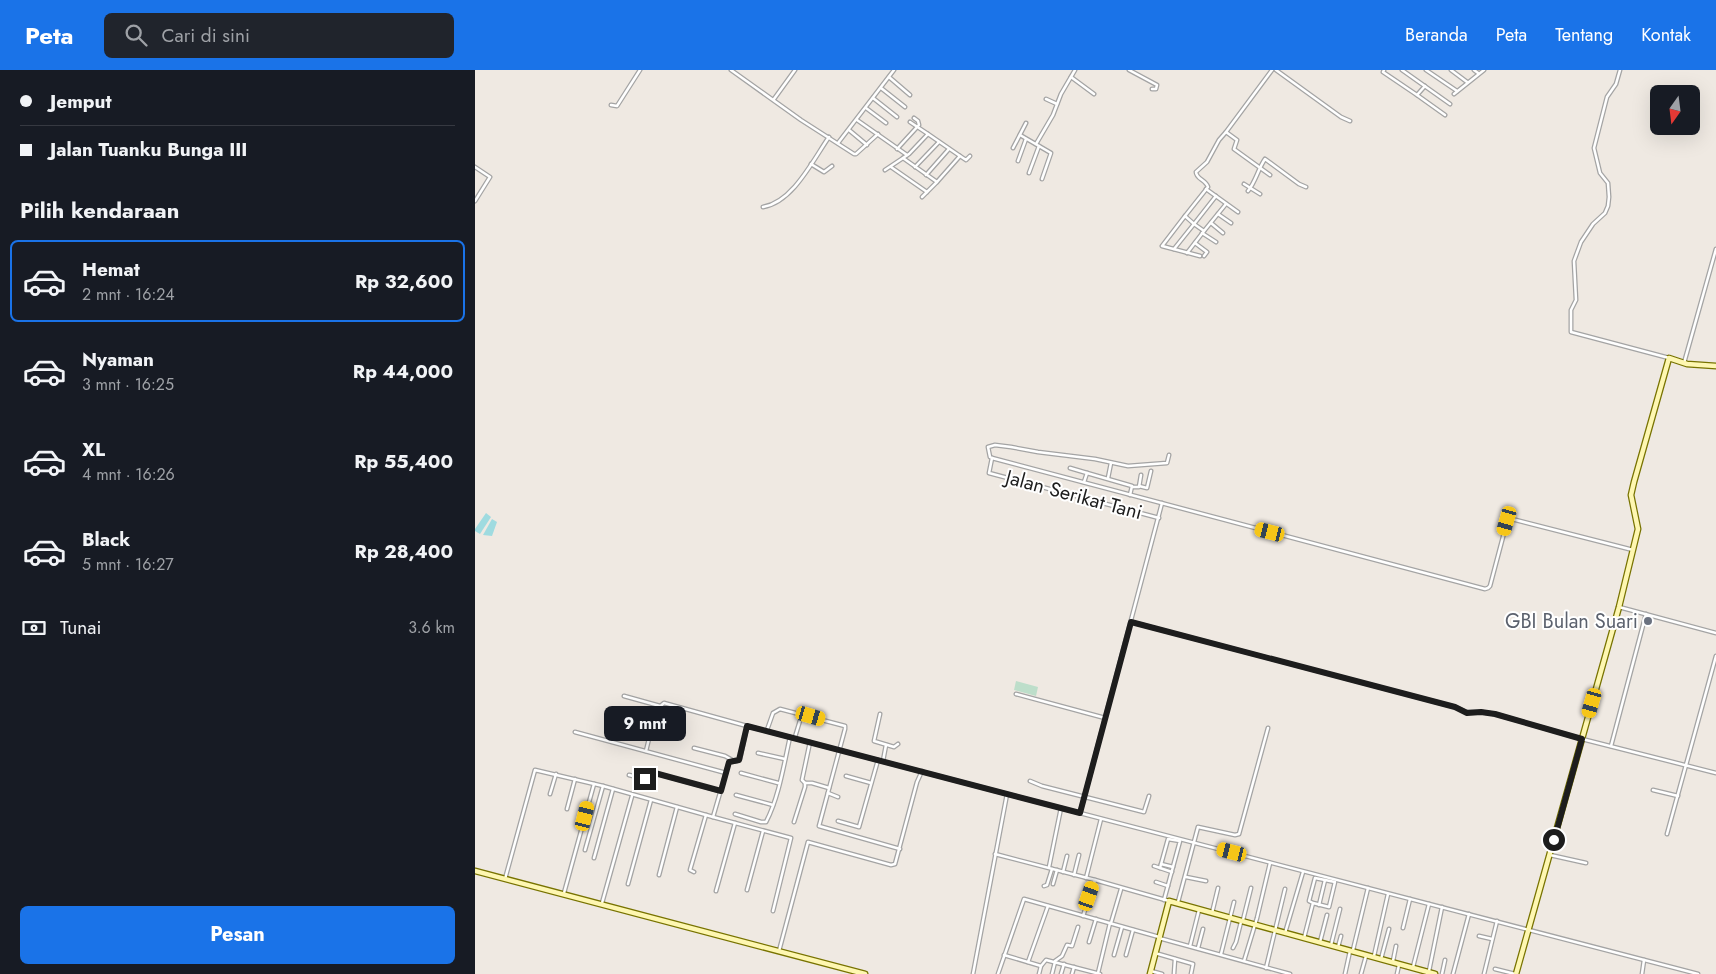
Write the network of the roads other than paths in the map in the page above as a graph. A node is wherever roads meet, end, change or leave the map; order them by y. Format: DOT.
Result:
graph roads {
  1 [pos="640,70"];
  2 [pos="731,70"];
  3 [pos="795,70"];
  4 [pos="894,70"];
  5 [pos="1075,70"];
  6 [pos="1129,70"];
  7 [pos="1274,70"];
  8 [pos="1384,70"];
  9 [pos="1402,70"];
  10 [pos="1426,70"];
  11 [pos="1451,70"];
  12 [pos="1473,70"];
  13 [pos="1484,70"];
  14 [pos="1620,70"];
  15 [pos="1478,73"];
  16 [pos="889,77"];
  17 [pos="1071,77"];
  18 [pos="1467,82"];
  19 [pos="1425,86"];
  20 [pos="881,88"];
  21 [pos="1152,89"];
  22 [pos="1457,91"];
  23 [pos="1094,94"];
  24 [pos="1454,94"];
  25 [pos="910,95"];
  26 [pos="1417,95"];
  27 [pos="873,98"];
  28 [pos="774,99"];
  29 [pos="1046,99"];
  30 [pos="1057,104"];
  31 [pos="1450,104"];
  32 [pos="611,105"];
  33 [pos="905,107"];
  34 [pos="866,108"];
  35 [pos="1445,115"];
  36 [pos="897,118"];
  37 [pos="914,118"];
  38 [pos="857,119"];
  39 [pos="1350,121"];
  40 [pos="910,122"];
  41 [pos="886,123"];
  42 [pos="1026,123"];
  43 [pos="917,127"];
  44 [pos="849,130"];
  45 [pos="1226,132"];
  46 [pos="928,134"];
  47 [pos="1020,135"];
  48 [pos="829,137"];
  49 [pos="881,137"];
  50 [pos="1027,139"];
  51 [pos="939,142"];
  52 [pos="838,143"];
  53 [pos="867,145"];
  54 [pos="1037,145"];
  55 [pos="897,148"];
  56 [pos="1013,148"];
  57 [pos="949,149"];
  58 [pos="907,155"];
  59 [pos="960,156"];
  60 [pos="970,156"];
  61 [pos="903,158"];
  62 [pos="1018,161"];
  63 [pos="811,164"];
  64 [pos="832,166"];
  65 [pos="891,166"];
  66 [pos="475,167"];
  67 [pos="915,167"];
  68 [pos="1259,167"];
  69 [pos="885,170"];
  70 [pos="1029,173"];
  71 [pos="926,174"];
  72 [pos="1270,174"];
  73 [pos="1042,179"];
  74 [pos="937,182"];
  75 [pos="1243,184"];
  76 [pos="1306,187"];
  77 [pos="1251,188"];
  78 [pos="1206,189"];
  79 [pos="1248,191"];
  80 [pos="927,192"];
  81 [pos="1261,194"];
  82 [pos="923,196"];
  83 [pos="1216,196"];
  84 [pos="475,202"];
  85 [pos="1226,204"];
  86 [pos="763,206"];
  87 [pos="1238,212"];
  88 [pos="1218,214"];
  89 [pos="1185,216"];
  90 [pos="1211,223"];
  91 [pos="1231,223"];
  92 [pos="1194,224"];
  93 [pos="1203,232"];
  94 [pos="1223,233"];
  95 [pos="1216,242"];
  96 [pos="1195,243"];
  97 [pos="1174,249"];
  98 [pos="1716,249"];
  99 [pos="1187,253"];
  100 [pos="1200,256"];
  101 [pos="1204,256"];
  102 [pos="1669,358"];
  103 [pos="1684,363"];
  104 [pos="1716,366"];
  105 [pos="1169,455"];
  106 [pos="992,458"];
  107 [pos="1111,463"];
  108 [pos="1070,468"];
  109 [pos="1151,471"];
  110 [pos="1087,473"];
  111 [pos="1141,475"];
  112 [pos="1107,479"];
  113 [pos="1084,482"];
  114 [pos="1139,486"];
  115 [pos="1133,487"];
  116 [pos="1130,495"];
  117 [pos="1162,504"];
  118 [pos="1159,518"];
  119 [pos="1633,550"];
  120 [pos="1620,608"];
  121 [pos="1646,614"];
  122 [pos="1131,622"];
  123 [pos="1716,633"];
  124 [pos="1716,656"];
  125 [pos="1016,694"];
  126 [pos="624,696"];
  127 [pos="660,706"];
  128 [pos="802,714"];
  129 [pos="880,714"];
  130 [pos="1105,718"];
  131 [pos="747,726"];
  132 [pos="1268,728"];
  133 [pos="767,730"];
  134 [pos="575,732"];
  135 [pos="790,736"];
  136 [pos="795,738"];
  137 [pos="1582,739"];
  138 [pos="810,742"];
  139 [pos="898,744"];
  140 [pos="885,745"];
  141 [pos="1611,746"];
  142 [pos="694,748"];
  143 [pos="840,750"];
  144 [pos="646,751"];
  145 [pos="758,753"];
  146 [pos="785,759"];
  147 [pos="732,760"];
  148 [pos="878,760"];
  149 [pos="883,761"];
  150 [pos="1685,765"];
  151 [pos="922,771"];
  152 [pos="726,772"];
  153 [pos="741,773"];
  154 [pos="1716,773"];
  155 [pos="556,774"];
  156 [pos="629,775"];
  157 [pos="846,776"];
  158 [pos="575,779"];
  159 [pos="1030,781"];
  160 [pos="779,783"];
  161 [pos="805,783"];
  162 [pos="871,783"];
  163 [pos="593,784"];
  164 [pos="603,786"];
  165 [pos="829,788"];
  166 [pos="613,790"];
  167 [pos="1653,790"];
  168 [pos="721,791"];
  169 [pos="828,793"];
  170 [pos="550,794"];
  171 [pos="1007,794"];
  172 [pos="632,795"];
  173 [pos="736,795"];
  174 [pos="1149,796"];
  175 [pos="1678,796"];
  176 [pos="838,797"];
  177 [pos="1084,798"];
  178 [pos="651,800"];
  179 [pos="773,805"];
  180 [pos="677,807"];
  181 [pos="1061,808"];
  182 [pos="567,809"];
  183 [pos="1080,813"];
  184 [pos="735,814"];
  185 [pos="706,815"];
  186 [pos="713,817"];
  187 [pos="1101,818"];
  188 [pos="837,821"];
  189 [pos="794,822"];
  190 [pos="735,823"];
  191 [pos="763,830"];
  192 [pos="1667,834"];
  193 [pos="1195,843"];
  194 [pos="900,849"];
  195 [pos="585,850"];
  196 [pos="995,854"];
  197 [pos="1079,855"];
  198 [pos="1549,855"];
  199 [pos="1067,856"];
  200 [pos="593,858"];
  201 [pos="1270,863"];
  202 [pos="1586,863"];
  203 [pos="1161,864"];
  204 [pos="1154,866"];
  205 [pos="1173,867"];
  206 [pos="1050,868"];
  207 [pos="1160,868"];
  208 [pos="1057,870"];
  209 [pos="1303,871"];
  210 [pos="475,872"];
  211 [pos="694,872"];
  212 [pos="1063,872"];
  213 [pos="1171,872"];
  214 [pos="659,875"];
  215 [pos="1073,875"];
  216 [pos="1185,877"];
  217 [pos="1086,878"];
  218 [pos="505,879"];
  219 [pos="1095,880"];
  220 [pos="1325,880"];
  221 [pos="1206,881"];
  222 [pos="1156,882"];
  223 [pos="628,884"];
  224 [pos="1053,884"];
  225 [pos="1044,886"];
  226 [pos="1168,886"];
  227 [pos="1121,888"];
  228 [pos="1218,888"];
  229 [pos="1251,888"];
  230 [pos="1368,888"];
  231 [pos="1285,889"];
  232 [pos="747,890"];
  233 [pos="716,892"];
  234 [pos="1388,894"];
  235 [pos="564,895"];
  236 [pos="1410,899"];
  237 [pos="1166,901"];
  238 [pos="1234,902"];
  239 [pos="1313,903"];
  240 [pos="1178,904"];
  241 [pos="1429,904"];
  242 [pos="601,905"];
  243 [pos="1319,905"];
  244 [pos="1049,906"];
  245 [pos="1442,907"];
  246 [pos="1340,909"];
  247 [pos="1199,910"];
  248 [pos="773,911"];
  249 [pos="1212,913"];
  250 [pos="1469,914"];
  251 [pos="1327,915"];
  252 [pos="1083,916"];
  253 [pos="1096,919"];
  254 [pos="1229,919"];
  255 [pos="1497,921"];
  256 [pos="1241,922"];
  257 [pos="1111,923"];
  258 [pos="1255,925"];
  259 [pos="1123,926"];
  260 [pos="1078,927"];
  261 [pos="1389,928"];
  262 [pos="1403,928"];
  263 [pos="1203,929"];
  264 [pos="1133,930"];
  265 [pos="1529,930"];
  266 [pos="1276,931"];
  267 [pos="1285,933"];
  268 [pos="1341,936"];
  269 [pos="1479,936"];
  270 [pos="1159,938"];
  271 [pos="1304,938"];
  272 [pos="1493,939"];
  273 [pos="1089,942"];
  274 [pos="1320,942"];
  275 [pos="1331,945"];
  276 [pos="1190,946"];
  277 [pos="1396,946"];
  278 [pos="1198,948"];
  279 [pos="1233,948"];
  280 [pos="1338,948"];
  281 [pos="1351,951"];
  282 [pos="779,952"];
  283 [pos="1155,953"];
  284 [pos="1221,954"];
  285 [pos="1114,955"];
  286 [pos="1126,955"];
  287 [pos="1366,955"];
  288 [pos="1004,956"];
  289 [pos="1175,958"];
  290 [pos="1374,958"];
  291 [pos="1381,960"];
  292 [pos="1445,960"];
  293 [pos="1644,960"];
  294 [pos="1244,961"];
  295 [pos="1028,962"];
  296 [pos="1055,962"];
  297 [pos="1392,963"];
  298 [pos="1064,964"];
  299 [pos="1399,964"];
  300 [pos="1041,966"];
  301 [pos="1074,967"];
  302 [pos="1266,968"];
  303 [pos="1413,968"];
  304 [pos="1495,968"];
  305 [pos="1420,972"];
  306 [pos="1150,973"];
  307 [pos="1432,973"];
  308 [pos="865,974"];
  309 [pos="973,974"];
  310 [pos="998,974"];
  311 [pos="1039,974"];
  312 [pos="1052,974"];
  313 [pos="1061,974"];
  314 [pos="1072,974"];
  315 [pos="1099,974"];
  316 [pos="1161,974"];
  317 [pos="1174,974"];
  318 [pos="1191,974"];
  319 [pos="1290,974"];
  320 [pos="1345,974"];
  321 [pos="1361,974"];
  322 [pos="1397,974"];
  323 [pos="1442,974"];
  324 [pos="1453,974"];
  325 [pos="1485,974"];
  326 [pos="1516,974"];
  327 [pos="1642,974"];
  328 [pos="1697,974"];
  1 -- 32 [label="street"];
  2 -- 28 [label="street"];
  3 -- 28 [label="street"];
  4 -- 16 [label="street"];
  5 -- 17 [label="street"];
  6 -- 21 [label="street"];
  7 -- 39 [label="street"];
  7 -- 45 [label="street"];
  8 -- 26 [label="street"];
  9 -- 19 [label="street"];
  10 -- 22 [label="street"];
  11 -- 18 [label="street"];
  12 -- 15 [label="street"];
  13 -- 15 [label="street"];
  14 -- 102 [label="street"];
  15 -- 18 [label="street"];
  16 -- 20 [label="street"];
  16 -- 25 [label="street"];
  17 -- 23 [label="street"];
  17 -- 30 [label="street"];
  18 -- 22 [label="street"];
  19 -- 26 [label="street"];
  19 -- 31 [label="street"];
  20 -- 27 [label="street"];
  20 -- 33 [label="street"];
  22 -- 24 [label="street"];
  26 -- 35 [label="street"];
  27 -- 34 [label="street"];
  27 -- 36 [label="street"];
  28 -- 48 [label="street"];
  29 -- 30 [label="street"];
  30 -- 54 [label="street"];
  34 -- 38 [label="street"];
  34 -- 41 [label="street"];
  37 -- 43 [label="street"];
  38 -- 44 [label="street"];
  38 -- 49 [label="street"];
  40 -- 43 [label="street"];
  42 -- 47 [label="street"];
  43 -- 46 [label="street"];
  43 -- 55 [label="street"];
  44 -- 52 [label="street"];
  44 -- 53 [label="street"];
  45 -- 68 [label="street"];
  45 -- 78 [label="street"];
  46 -- 51 [label="street"];
  46 -- 58 [label="street"];
  47 -- 50 [label="street"];
  47 -- 56 [label="street"];
  48 -- 52 [label="street"];
  48 -- 63 [label="street"];
  49 -- 53 [label="street"];
  49 -- 55 [label="street"];
  50 -- 54 [label="street"];
  50 -- 62 [label="street"];
  51 -- 57 [label="street"];
  51 -- 67 [label="street"];
  52 -- 53 [label="street"];
  54 -- 70 [label="street"];
  54 -- 73 [label="street"];
  55 -- 58 [label="street"];
  57 -- 59 [label="street"];
  57 -- 71 [label="street"];
  58 -- 61 [label="street"];
  59 -- 60 [label="street"];
  59 -- 74 [label="street"];
  61 -- 65 [label="street"];
  61 -- 67 [label="street"];
  63 -- 64 [label="street"];
  63 -- 86 [label="street"];
  65 -- 69 [label="street"];
  65 -- 80 [label="street"];
  66 -- 84 [label="street"];
  67 -- 71 [label="street"];
  68 -- 72 [label="street"];
  68 -- 76 [label="street"];
  68 -- 77 [label="street"];
  71 -- 74 [label="street"];
  74 -- 80 [label="street"];
  75 -- 77 [label="street"];
  77 -- 79 [label="street"];
  77 -- 81 [label="street"];
  78 -- 83 [label="street"];
  78 -- 89 [label="street"];
  80 -- 82 [label="street"];
  83 -- 85 [label="street"];
  83 -- 92 [label="street"];
  85 -- 87 [label="street"];
  85 -- 88 [label="street"];
  88 -- 90 [label="street"];
  88 -- 91 [label="street"];
  89 -- 92 [label="street"];
  89 -- 97 [label="street"];
  90 -- 93 [label="street"];
  90 -- 94 [label="street"];
  92 -- 93 [label="street"];
  92 -- 97 [label="street"];
  93 -- 95 [label="street"];
  93 -- 96 [label="street"];
  96 -- 99 [label="street"];
  96 -- 101 [label="street"];
  97 -- 99 [label="street"];
  98 -- 103 [label="street"];
  99 -- 100 [label="street"];
  102 -- 103 [label="street"];
  102 -- 119 [label="street"];
  103 -- 104 [label="street"];
  105 -- 107 [label="street"];
  106 -- 107 [label="street"];
  106 -- 113 [label="street"];
  106 -- 118 [label="street, Jalan Serikat Tani"];
  107 -- 112 [label="street"];
  108 -- 110 [label="street"];
  109 -- 114 [label="street"];
  110 -- 112 [label="street"];
  110 -- 113 [label="street"];
  111 -- 114 [label="street"];
  112 -- 115 [label="street"];
  113 -- 116 [label="street"];
  114 -- 115 [label="street"];
  115 -- 116 [label="street"];
  116 -- 117 [label="street"];
  117 -- 118 [label="street"];
  117 -- 119 [label="street"];
  118 -- 122 [label="street"];
  119 -- 120 [label="street"];
  120 -- 121 [label="street"];
  120 -- 137 [label="street"];
  121 -- 123 [label="street"];
  121 -- 141 [label="street"];
  122 -- 130 [label="street"];
  122 -- 137 [label="street"];
  124 -- 150 [label="street"];
  125 -- 130 [label="street"];
  126 -- 127 [label="street"];
  127 -- 131 [label="street"];
  127 -- 144 [label="street"];
  128 -- 133 [label="street"];
  128 -- 136 [label="street"];
  128 -- 143 [label="street"];
  129 -- 140 [label="street"];
  130 -- 177 [label="street"];
  131 -- 133 [label="street"];
  131 -- 147 [label="street"];
  132 -- 193 [label="street"];
  133 -- 135 [label="street"];
  134 -- 144 [label="street"];
  135 -- 136 [label="street"];
  135 -- 146 [label="street"];
  136 -- 138 [label="street"];
  137 -- 141 [label="street"];
  137 -- 198 [label="street"];
  138 -- 143 [label="street"];
  138 -- 161 [label="street"];
  139 -- 140 [label="street"];
  140 -- 149 [label="street"];
  141 -- 150 [label="street"];
  142 -- 147 [label="street"];
  143 -- 148 [label="street"];
  143 -- 165 [label="street"];
  144 -- 152 [label="street"];
  145 -- 146 [label="street"];
  146 -- 160 [label="street"];
  147 -- 152 [label="street"];
  148 -- 149 [label="street"];
  148 -- 162 [label="street"];
  149 -- 151 [label="street"];
  150 -- 154 [label="street"];
  150 -- 175 [label="street"];
  151 -- 171 [label="street"];
  151 -- 194 [label="street"];
  152 -- 168 [label="street"];
  153 -- 160 [label="street"];
  155 -- 158 [label="street"];
  155 -- 170 [label="street"];
  155 -- 218 [label="street"];
  156 -- 168 [label="street"];
  157 -- 162 [label="street"];
  158 -- 163 [label="street"];
  158 -- 182 [label="street"];
  159 -- 177 [label="street"];
  160 -- 179 [label="street"];
  161 -- 165 [label="street"];
  161 -- 189 [label="street"];
  162 -- 188 [label="street"];
  163 -- 164 [label="street"];
  163 -- 235 [label="street"];
  164 -- 166 [label="street"];
  164 -- 195 [label="street"];
  165 -- 169 [label="street"];
  166 -- 172 [label="street"];
  166 -- 200 [label="street"];
  167 -- 175 [label="street"];
  168 -- 186 [label="street"];
  169 -- 176 [label="street"];
  169 -- 194 [label="street"];
  171 -- 181 [label="street"];
  171 -- 196 [label="street"];
  172 -- 178 [label="street"];
  172 -- 242 [label="street"];
  173 -- 179 [label="street"];
  174 -- 177 [label="street"];
  175 -- 192 [label="street"];
  177 -- 183 [label="street"];
  178 -- 180 [label="street"];
  178 -- 223 [label="street"];
  179 -- 184 [label="street"];
  180 -- 185 [label="street"];
  180 -- 214 [label="street"];
  181 -- 183 [label="street"];
  181 -- 206 [label="street"];
  183 -- 187 [label="street"];
  185 -- 186 [label="street"];
  185 -- 211 [label="street"];
  186 -- 190 [label="street"];
  187 -- 193 [label="street"];
  187 -- 217 [label="street"];
  190 -- 191 [label="street"];
  190 -- 233 [label="street"];
  191 -- 232 [label="street"];
  191 -- 248 [label="street"];
  193 -- 201 [label="street"];
  193 -- 216 [label="street"];
  194 -- 282 [label="street"];
  196 -- 206 [label="street"];
  196 -- 309 [label="street"];
  197 -- 215 [label="street"];
  198 -- 202 [label="street"];
  198 -- 265 [label="street"];
  199 -- 212 [label="street"];
  201 -- 209 [label="street"];
  201 -- 258 [label="street"];
  203 -- 205 [label="street"];
  203 -- 205 [label="street"];
  203 -- 207 [label="street"];
  204 -- 207 [label="street"];
  205 -- 213 [label="street"];
  206 -- 208 [label="street"];
  206 -- 225 [label="street"];
  207 -- 213 [label="street"];
  208 -- 212 [label="street"];
  208 -- 224 [label="street"];
  209 -- 230 [label="street"];
  209 -- 267 [label="street"];
  210 -- 218 [label="street"];
  212 -- 215 [label="street"];
  213 -- 226 [label="street"];
  215 -- 217 [label="street"];
  216 -- 221 [label="street"];
  216 -- 240 [label="street"];
  217 -- 219 [label="street"];
  218 -- 235 [label="street"];
  219 -- 227 [label="street"];
  219 -- 252 [label="street"];
  220 -- 239 [label="street"];
  220 -- 243 [label="street"];
  220 -- 243 [label="street"];
  222 -- 226 [label="street"];
  226 -- 237 [label="street"];
  227 -- 237 [label="street"];
  227 -- 257 [label="street"];
  228 -- 249 [label="street"];
  229 -- 256 [label="street"];
  230 -- 234 [label="street"];
  230 -- 281 [label="street"];
  231 -- 266 [label="street"];
  234 -- 236 [label="street"];
  234 -- 290 [label="street"];
  235 -- 242 [label="street"];
  236 -- 241 [label="street"];
  236 -- 262 [label="street"];
  237 -- 240 [label="street"];
  237 -- 270 [label="street"];
  238 -- 254 [label="street"];
  239 -- 243 [label="street"];
  239 -- 271 [label="street"];
  240 -- 247 [label="street"];
  241 -- 245 [label="street"];
  241 -- 303 [label="street"];
  242 -- 282 [label="street"];
  244 -- 252 [label="street"];
  244 -- 288 [label="street"];
  244 -- 295 [label="street"];
  245 -- 250 [label="street"];
  245 -- 307 [label="street"];
  246 -- 275 [label="street"];
  247 -- 249 [label="street"];
  247 -- 276 [label="street"];
  249 -- 254 [label="street"];
  250 -- 255 [label="street"];
  250 -- 324 [label="street"];
  251 -- 274 [label="street"];
  252 -- 253 [label="street"];
  253 -- 257 [label="street"];
  253 -- 273 [label="street"];
  254 -- 256 [label="street"];
  254 -- 284 [label="street"];
  255 -- 265 [label="street"];
  255 -- 272 [label="street"];
  256 -- 258 [label="street"];
  256 -- 279 [label="street"];
  257 -- 259 [label="street"];
  257 -- 315 [label="street"];
  258 -- 266 [label="street"];
  258 -- 294 [label="street"];
  259 -- 264 [label="street"];
  259 -- 285 [label="street"];
  260 -- 296 [label="street"];
  261 -- 291 [label="street"];
  263 -- 278 [label="street"];
  264 -- 270 [label="street"];
  264 -- 286 [label="street"];
  265 -- 293 [label="street"];
  265 -- 326 [label="street"];
  266 -- 267 [label="street"];
  266 -- 302 [label="street"];
  267 -- 271 [label="street"];
  268 -- 280 [label="street"];
  269 -- 272 [label="street"];
  270 -- 276 [label="street"];
  270 -- 283 [label="street"];
  271 -- 274 [label="street"];
  272 -- 325 [label="street"];
  274 -- 275 [label="street"];
  275 -- 280 [label="street"];
  276 -- 278 [label="street"];
  277 -- 297 [label="street"];
  278 -- 284 [label="street"];
  280 -- 281 [label="street"];
  281 -- 287 [label="street"];
  281 -- 320 [label="street"];
  282 -- 308 [label="street"];
  283 -- 289 [label="street"];
  283 -- 306 [label="street"];
  284 -- 294 [label="street"];
  287 -- 290 [label="street"];
  287 -- 321 [label="street"];
  288 -- 295 [label="street"];
  288 -- 310 [label="street"];
  289 -- 317 [label="street"];
  289 -- 318 [label="street"];
  290 -- 291 [label="street"];
  291 -- 297 [label="street"];
  292 -- 323 [label="street"];
  293 -- 327 [label="street"];
  293 -- 328 [label="street"];
  294 -- 302 [label="street"];
  295 -- 300 [label="street"];
  296 -- 298 [label="street"];
  296 -- 300 [label="street"];
  296 -- 312 [label="street"];
  297 -- 299 [label="street"];
  298 -- 301 [label="street"];
  298 -- 313 [label="street"];
  299 -- 303 [label="street"];
  299 -- 322 [label="street"];
  300 -- 311 [label="street"];
  301 -- 314 [label="street"];
  301 -- 315 [label="street"];
  302 -- 319 [label="street"];
  303 -- 305 [label="street"];
  304 -- 326 [label="street"];
  305 -- 307 [label="street"];
  306 -- 316 [label="street"];
}
